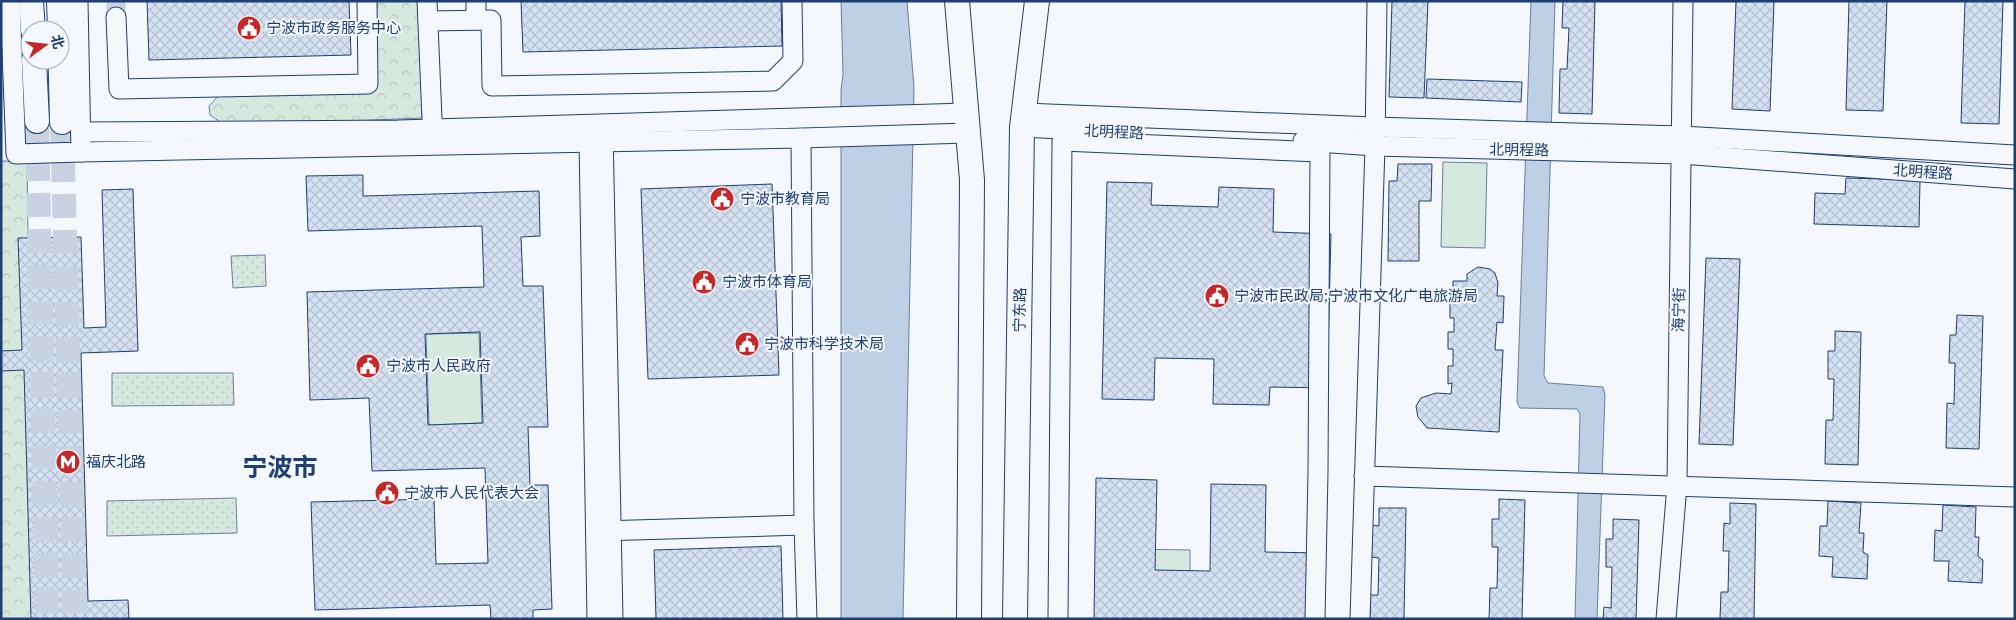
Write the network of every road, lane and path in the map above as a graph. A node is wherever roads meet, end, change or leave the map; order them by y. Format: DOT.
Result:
graph roads {
  1 [pos="10,1"];
  2 [pos="31,1"];
  3 [pos="59,1"];
  4 [pos="78,1"];
  5 [pos="367,1"];
  6 [pos="427,1"];
  7 [pos="792,1"];
  8 [pos="957,1"];
  9 [pos="1037,1"];
  10 [pos="1377,1"];
  11 [pos="1683,1"];
  12 [pos="476,10"];
  13 [pos="435,14"];
  14 [pos="116,18"];
  15 [pos="32,20"];
  16 [pos="60,20"];
  17 [pos="34,70"];
  18 [pos="64,70"];
  19 [pos="1023,120"];
  20 [pos="37,121"];
  21 [pos="968,123"];
  22 [pos="1374,126"];
  23 [pos="71,127"];
  24 [pos="595,133"];
  25 [pos="439,137"];
  26 [pos="801,138"];
  27 [pos="8,144"];
  28 [pos="1681,145"];
  29 [pos="1375,146"];
  30 [pos="81,152"];
  31 [pos="2015,155"];
  32 [pos="2015,179"];
  33 [pos="1364,476"];
  34 [pos="1677,485"];
  35 [pos="2015,497"];
  36 [pos="804,525"];
  37 [pos="603,531"];
  38 [pos="597,619"];
  39 [pos="613,619"];
  40 [pos="807,619"];
  41 [pos="969,619"];
  42 [pos="1015,619"];
  43 [pos="1058,619"];
  44 [pos="1315,619"];
  45 [pos="1360,619"];
  46 [pos="1666,619"];
  1 -- 27 [label="street"];
  2 -- 15 [label="main road"];
  3 -- 16 [label="main road"];
  4 -- 23 [label="street"];
  5 -- 14 [label="street"];
  6 -- 13 [label="street"];
  7 -- 12 [label="street"];
  8 -- 21 [label="main road"];
  9 -- 19 [label="main road, 宁东路"];
  10 -- 22 [label="street"];
  11 -- 28 [label="street, 海宁街"];
  12 -- 13 [label="street"];
  13 -- 25 [label="street"];
  17 -- 20 [label="main road"];
  18 -- 23 [label="main road"];
  19 -- 22 [label="street, 北明程路"];
  19 -- 29 [label="street, 北明程路"];
  19 -- 42 [label="main road, 宁东路"];
  21 -- 24 [label="street"];
  21 -- 26 [label="street"];
  21 -- 41 [label="main road"];
  22 -- 28 [label="street, 北明程路"];
  22 -- 29 [label="street"];
  23 -- 25 [label="street"];
  23 -- 30 [label="street"];
  24 -- 25 [label="street"];
  24 -- 26 [label="street"];
  24 -- 37 [label="street"];
  25 -- 30 [label="street"];
  26 -- 36 [label="street"];
  27 -- 30 [label="street"];
  28 -- 29 [label="street, 北明程路"];
  28 -- 31 [label="street, 北明程路"];
  28 -- 32 [label="street, 北明程路"];
  28 -- 34 [label="street, 海宁街"];
  29 -- 33 [label="street"];
  33 -- 34 [label="street"];
  33 -- 45 [label="street"];
  34 -- 35 [label="street"];
  34 -- 46 [label="street, 海宁街"];
  36 -- 37 [label="street"];
  36 -- 40 [label="street"];
  37 -- 38 [label="street"];
  37 -- 39 [label="street"];
  43 -- 44 [label="street"];
}
